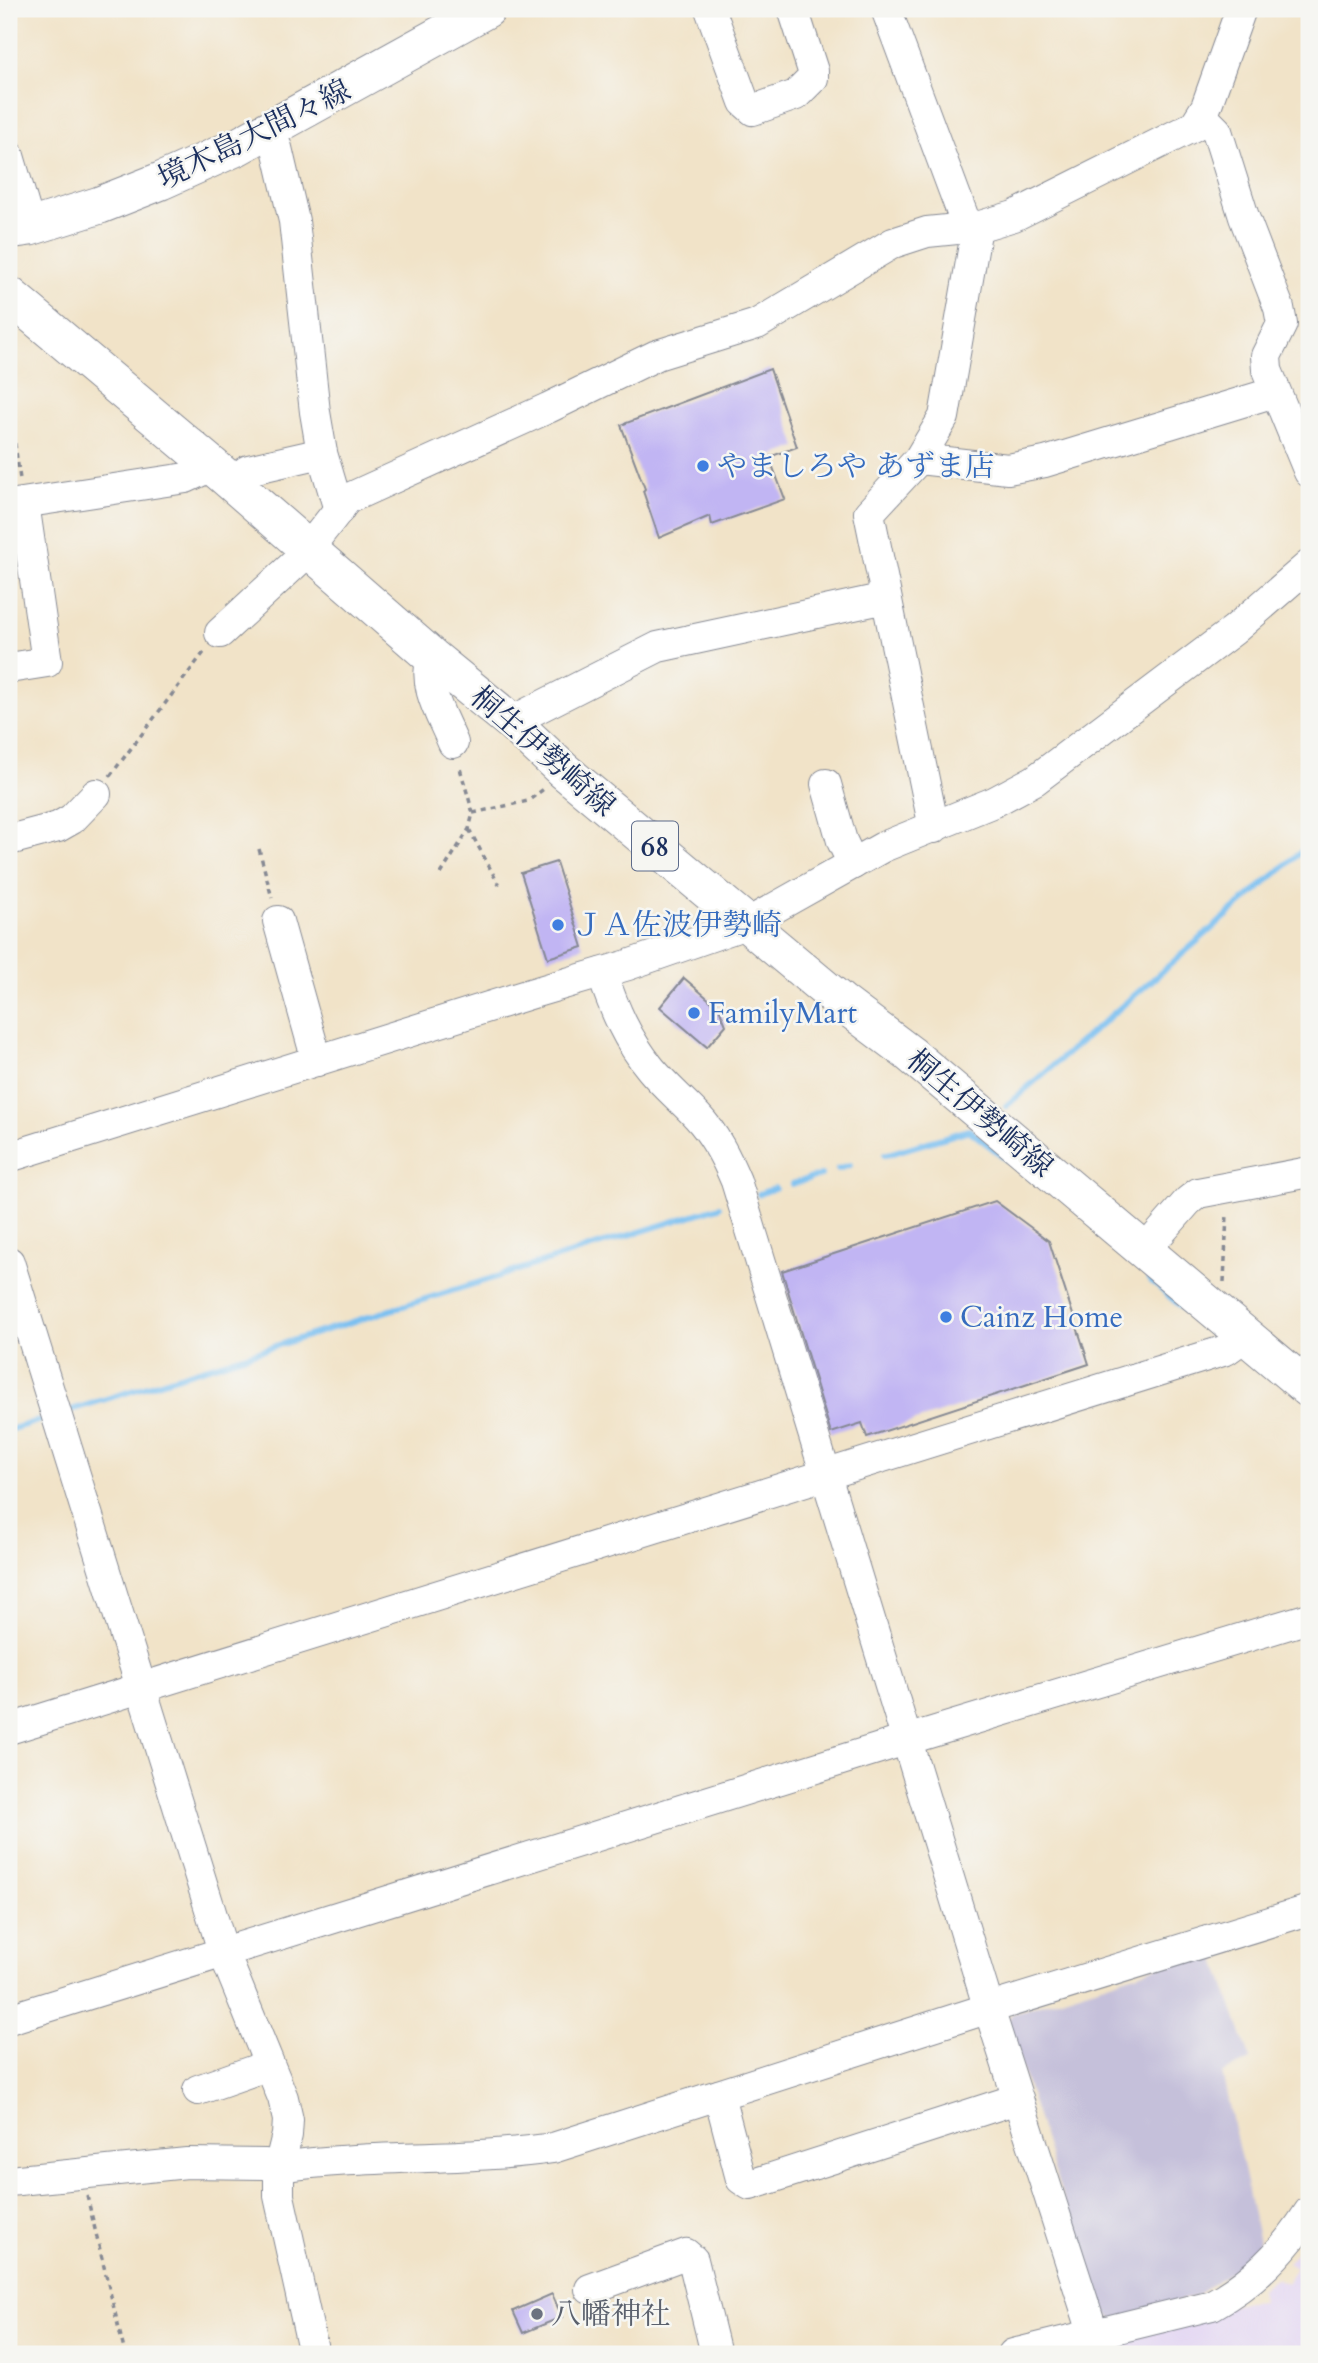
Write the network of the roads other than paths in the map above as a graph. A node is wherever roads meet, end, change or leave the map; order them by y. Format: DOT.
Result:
graph roads {
  1 [pos="487,9"];
  2 [pos="710,9"];
  3 [pos="793,9"];
  4 [pos="886,9"];
  5 [pos="1241,9"];
  6 [pos="1202,116"];
  7 [pos="269,131"];
  8 [pos="9,156"];
  9 [pos="19,228"];
  10 [pos="977,228"];
  11 [pos="18,303"];
  12 [pos="1275,392"];
  13 [pos="322,453"];
  14 [pos="919,459"];
  15 [pos="219,472"];
  16 [pos="1309,472"];
  17 [pos="16,504"];
  18 [pos="339,510"];
  19 [pos="308,549"];
  20 [pos="1309,565"];
  21 [pos="886,598"];
  22 [pos="220,633"];
  23 [pos="432,657"];
  24 [pos="9,668"];
  25 [pos="514,724"];
  26 [pos="453,743"];
  27 [pos="827,784"];
  28 [pos="96,794"];
  29 [pos="933,828"];
  30 [pos="9,840"];
  31 [pos="852,864"];
  32 [pos="278,920"];
  33 [pos="746,923"];
  34 [pos="601,973"];
  35 [pos="317,1061"];
  36 [pos="9,1157"];
  37 [pos="1309,1172"];
  38 [pos="1145,1250"];
  39 [pos="9,1262"];
  40 [pos="1247,1335"];
  41 [pos="1309,1389"];
  42 [pos="827,1474"];
  43 [pos="1309,1618"];
  44 [pos="140,1687"];
  45 [pos="9,1729"];
  46 [pos="907,1740"];
  47 [pos="1309,1910"];
  48 [pos="223,1951"];
  49 [pos="989,2008"];
  50 [pos="9,2020"];
  51 [pos="270,2065"];
  52 [pos="198,2090"];
  53 [pos="719,2095"];
  54 [pos="1017,2099"];
  55 [pos="279,2167"];
  56 [pos="9,2181"];
  57 [pos="1309,2212"];
  58 [pos="590,2289"];
  59 [pos="683,2290"];
  60 [pos="1097,2344"];
  61 [pos="314,2354"];
  62 [pos="699,2354"];
  63 [pos="716,2354"];
  64 [pos="1013,2354"];
  1 -- 7 [label="main road, 境木島大間々線"];
  2 -- 3 [label="street"];
  4 -- 10 [label="street"];
  5 -- 6 [label="street"];
  6 -- 10 [label="street"];
  6 -- 12 [label="street"];
  7 -- 9 [label="main road, 境木島大間々線"];
  7 -- 13 [label="street"];
  8 -- 9 [label="street"];
  10 -- 14 [label="street"];
  10 -- 18 [label="street"];
  11 -- 15 [label="main road, 桐生伊勢崎線 / 68"];
  12 -- 14 [label="street"];
  12 -- 16 [label="street"];
  13 -- 15 [label="street"];
  13 -- 18 [label="street"];
  14 -- 21 [label="street"];
  15 -- 17 [label="street"];
  15 -- 19 [label="main road, 桐生伊勢崎線 / 68"];
  17 -- 24 [label="street"];
  18 -- 19 [label="street"];
  19 -- 22 [label="street"];
  19 -- 23 [label="main road, 桐生伊勢崎線 / 68"];
  20 -- 29 [label="street"];
  21 -- 25 [label="street"];
  21 -- 29 [label="street"];
  23 -- 25 [label="main road, 桐生伊勢崎線 / 68"];
  23 -- 26 [label="street"];
  25 -- 33 [label="main road, 桐生伊勢崎線 / 68"];
  27 -- 31 [label="street"];
  28 -- 30 [label="street"];
  29 -- 31 [label="street"];
  31 -- 33 [label="street"];
  32 -- 35 [label="street"];
  33 -- 34 [label="street"];
  33 -- 38 [label="main road, 桐生伊勢崎線 / 68"];
  34 -- 35 [label="street"];
  34 -- 42 [label="street"];
  35 -- 36 [label="street"];
  37 -- 38 [label="street"];
  38 -- 40 [label="main road, 桐生伊勢崎線 / 68"];
  39 -- 44 [label="street"];
  40 -- 41 [label="main road, 桐生伊勢崎線 / 68"];
  40 -- 42 [label="street"];
  42 -- 44 [label="street"];
  42 -- 46 [label="street"];
  43 -- 46 [label="street"];
  44 -- 45 [label="street"];
  44 -- 48 [label="street"];
  46 -- 48 [label="street"];
  46 -- 49 [label="street"];
  47 -- 49 [label="street"];
  48 -- 50 [label="street"];
  48 -- 51 [label="street"];
  49 -- 53 [label="street"];
  49 -- 54 [label="street"];
  51 -- 52 [label="street"];
  51 -- 55 [label="street"];
  53 -- 54 [label="street"];
  53 -- 55 [label="street"];
  54 -- 60 [label="street"];
  55 -- 56 [label="street"];
  55 -- 61 [label="street"];
  57 -- 60 [label="street"];
  58 -- 63 [label="street"];
  59 -- 62 [label="street"];
  60 -- 64 [label="street"];
}
